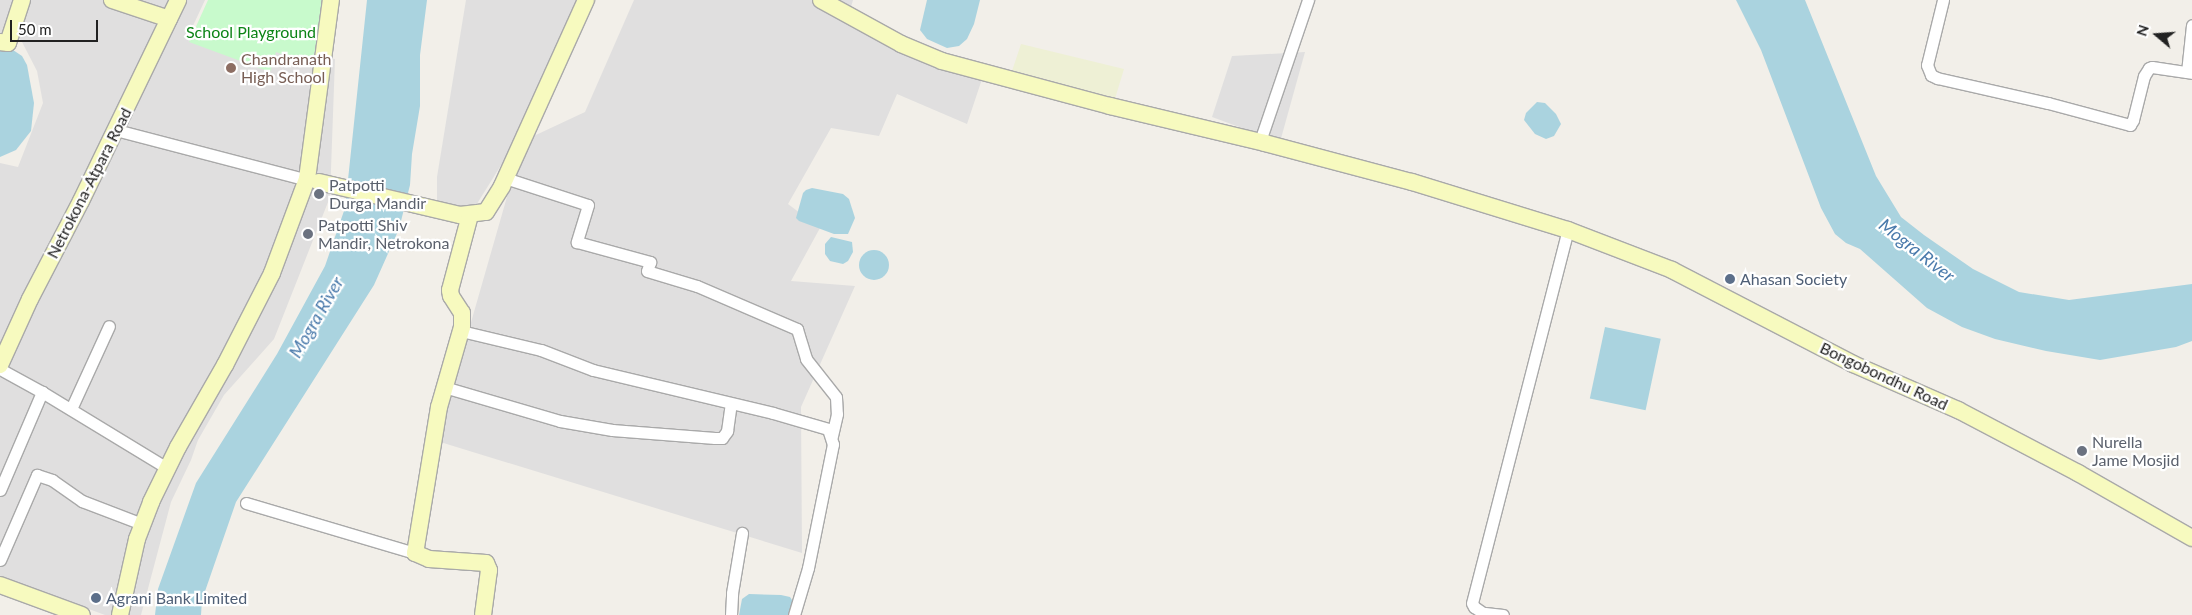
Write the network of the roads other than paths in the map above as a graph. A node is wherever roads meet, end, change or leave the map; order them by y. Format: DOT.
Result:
graph roads {
  1 [pos="22,0"];
  2 [pos="112,0"];
  3 [pos="178,0"];
  4 [pos="331,0"];
  5 [pos="586,0"];
  6 [pos="821,0"];
  7 [pos="1308,0"];
  8 [pos="1943,0"];
  9 [pos="169,19"];
  10 [pos="2192,25"];
  11 [pos="0,42"];
  12 [pos="2190,72"];
  13 [pos="116,130"];
  14 [pos="1260,141"];
  15 [pos="505,178"];
  16 [pos="313,181"];
  17 [pos="470,215"];
  18 [pos="1568,230"];
  19 [pos="109,326"];
  20 [pos="461,331"];
  21 [pos="0,367"];
  22 [pos="444,387"];
  23 [pos="42,392"];
  24 [pos="732,404"];
  25 [pos="71,409"];
  26 [pos="832,436"];
  27 [pos="167,468"];
  28 [pos="0,490"];
  29 [pos="246,504"];
  30 [pos="142,524"];
  31 [pos="742,533"];
  32 [pos="2192,538"];
  33 [pos="415,553"];
  34 [pos="0,560"];
  35 [pos="0,585"];
  36 [pos="1486,614"];
  37 [pos="82,615"];
  38 [pos="120,615"];
  39 [pos="483,615"];
  40 [pos="732,615"];
  41 [pos="794,615"];
  42 [pos="1503,615"];
  1 -- 11 [label="street"];
  2 -- 9 [label="street"];
  3 -- 9 [label="street, Netrokona-Atpara Road"];
  4 -- 16 [label="street"];
  5 -- 15 [label="street"];
  6 -- 14 [label="street, Bongobondhu Road"];
  7 -- 14 [label="street"];
  8 -- 12 [label="street"];
  9 -- 13 [label="street, Netrokona-Atpara Road"];
  10 -- 12 [label="street"];
  13 -- 16 [label="street"];
  13 -- 21 [label="street, Netrokona-Atpara Road"];
  14 -- 18 [label="street, Bongobondhu Road"];
  15 -- 17 [label="street"];
  15 -- 26 [label="street"];
  16 -- 17 [label="street"];
  16 -- 27 [label="street"];
  17 -- 20 [label="street"];
  18 -- 32 [label="street, Bongobondhu Road"];
  18 -- 36 [label="street"];
  19 -- 25 [label="street"];
  20 -- 22 [label="street"];
  20 -- 24 [label="street"];
  21 -- 23 [label="street"];
  22 -- 24 [label="street"];
  22 -- 33 [label="street"];
  23 -- 25 [label="street"];
  23 -- 28 [label="street"];
  24 -- 26 [label="street"];
  25 -- 27 [label="street"];
  26 -- 41 [label="street"];
  27 -- 30 [label="street"];
  29 -- 33 [label="street"];
  30 -- 34 [label="street"];
  30 -- 38 [label="street"];
  31 -- 40 [label="street"];
  33 -- 39 [label="street"];
  35 -- 37 [label="street"];
  36 -- 42 [label="street"];
}
